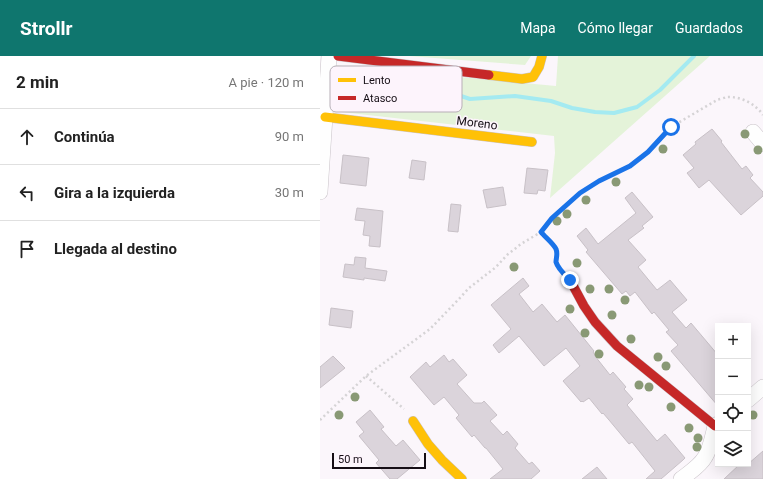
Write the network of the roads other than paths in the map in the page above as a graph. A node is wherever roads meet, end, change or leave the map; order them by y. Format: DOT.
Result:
graph roads {
  1 [pos="329,56"];
  2 [pos="338,56"];
  3 [pos="542,56"];
  4 [pos="418,66"];
  5 [pos="462,72"];
  6 [pos="325,117"];
  7 [pos="753,132"];
  8 [pos="532,142"];
  9 [pos="763,144"];
  10 [pos="320,192"];
  11 [pos="570,280"];
  12 [pos="763,387"];
  13 [pos="751,397"];
  14 [pos="413,421"];
  15 [pos="715,423"];
  16 [pos="715,430"];
  17 [pos="462,479"];
  18 [pos="681,479"];
  1 -- 6 [label="street"];
  2 -- 4 [label="street"];
  3 -- 5 [label="street"];
  6 -- 8 [label="street, Moreno"];
  6 -- 10 [label="street"];
  7 -- 9 [label="street"];
  11 -- 15 [label="street"];
  12 -- 13 [label="street"];
  14 -- 17 [label="street"];
  16 -- 18 [label="street"];
}
